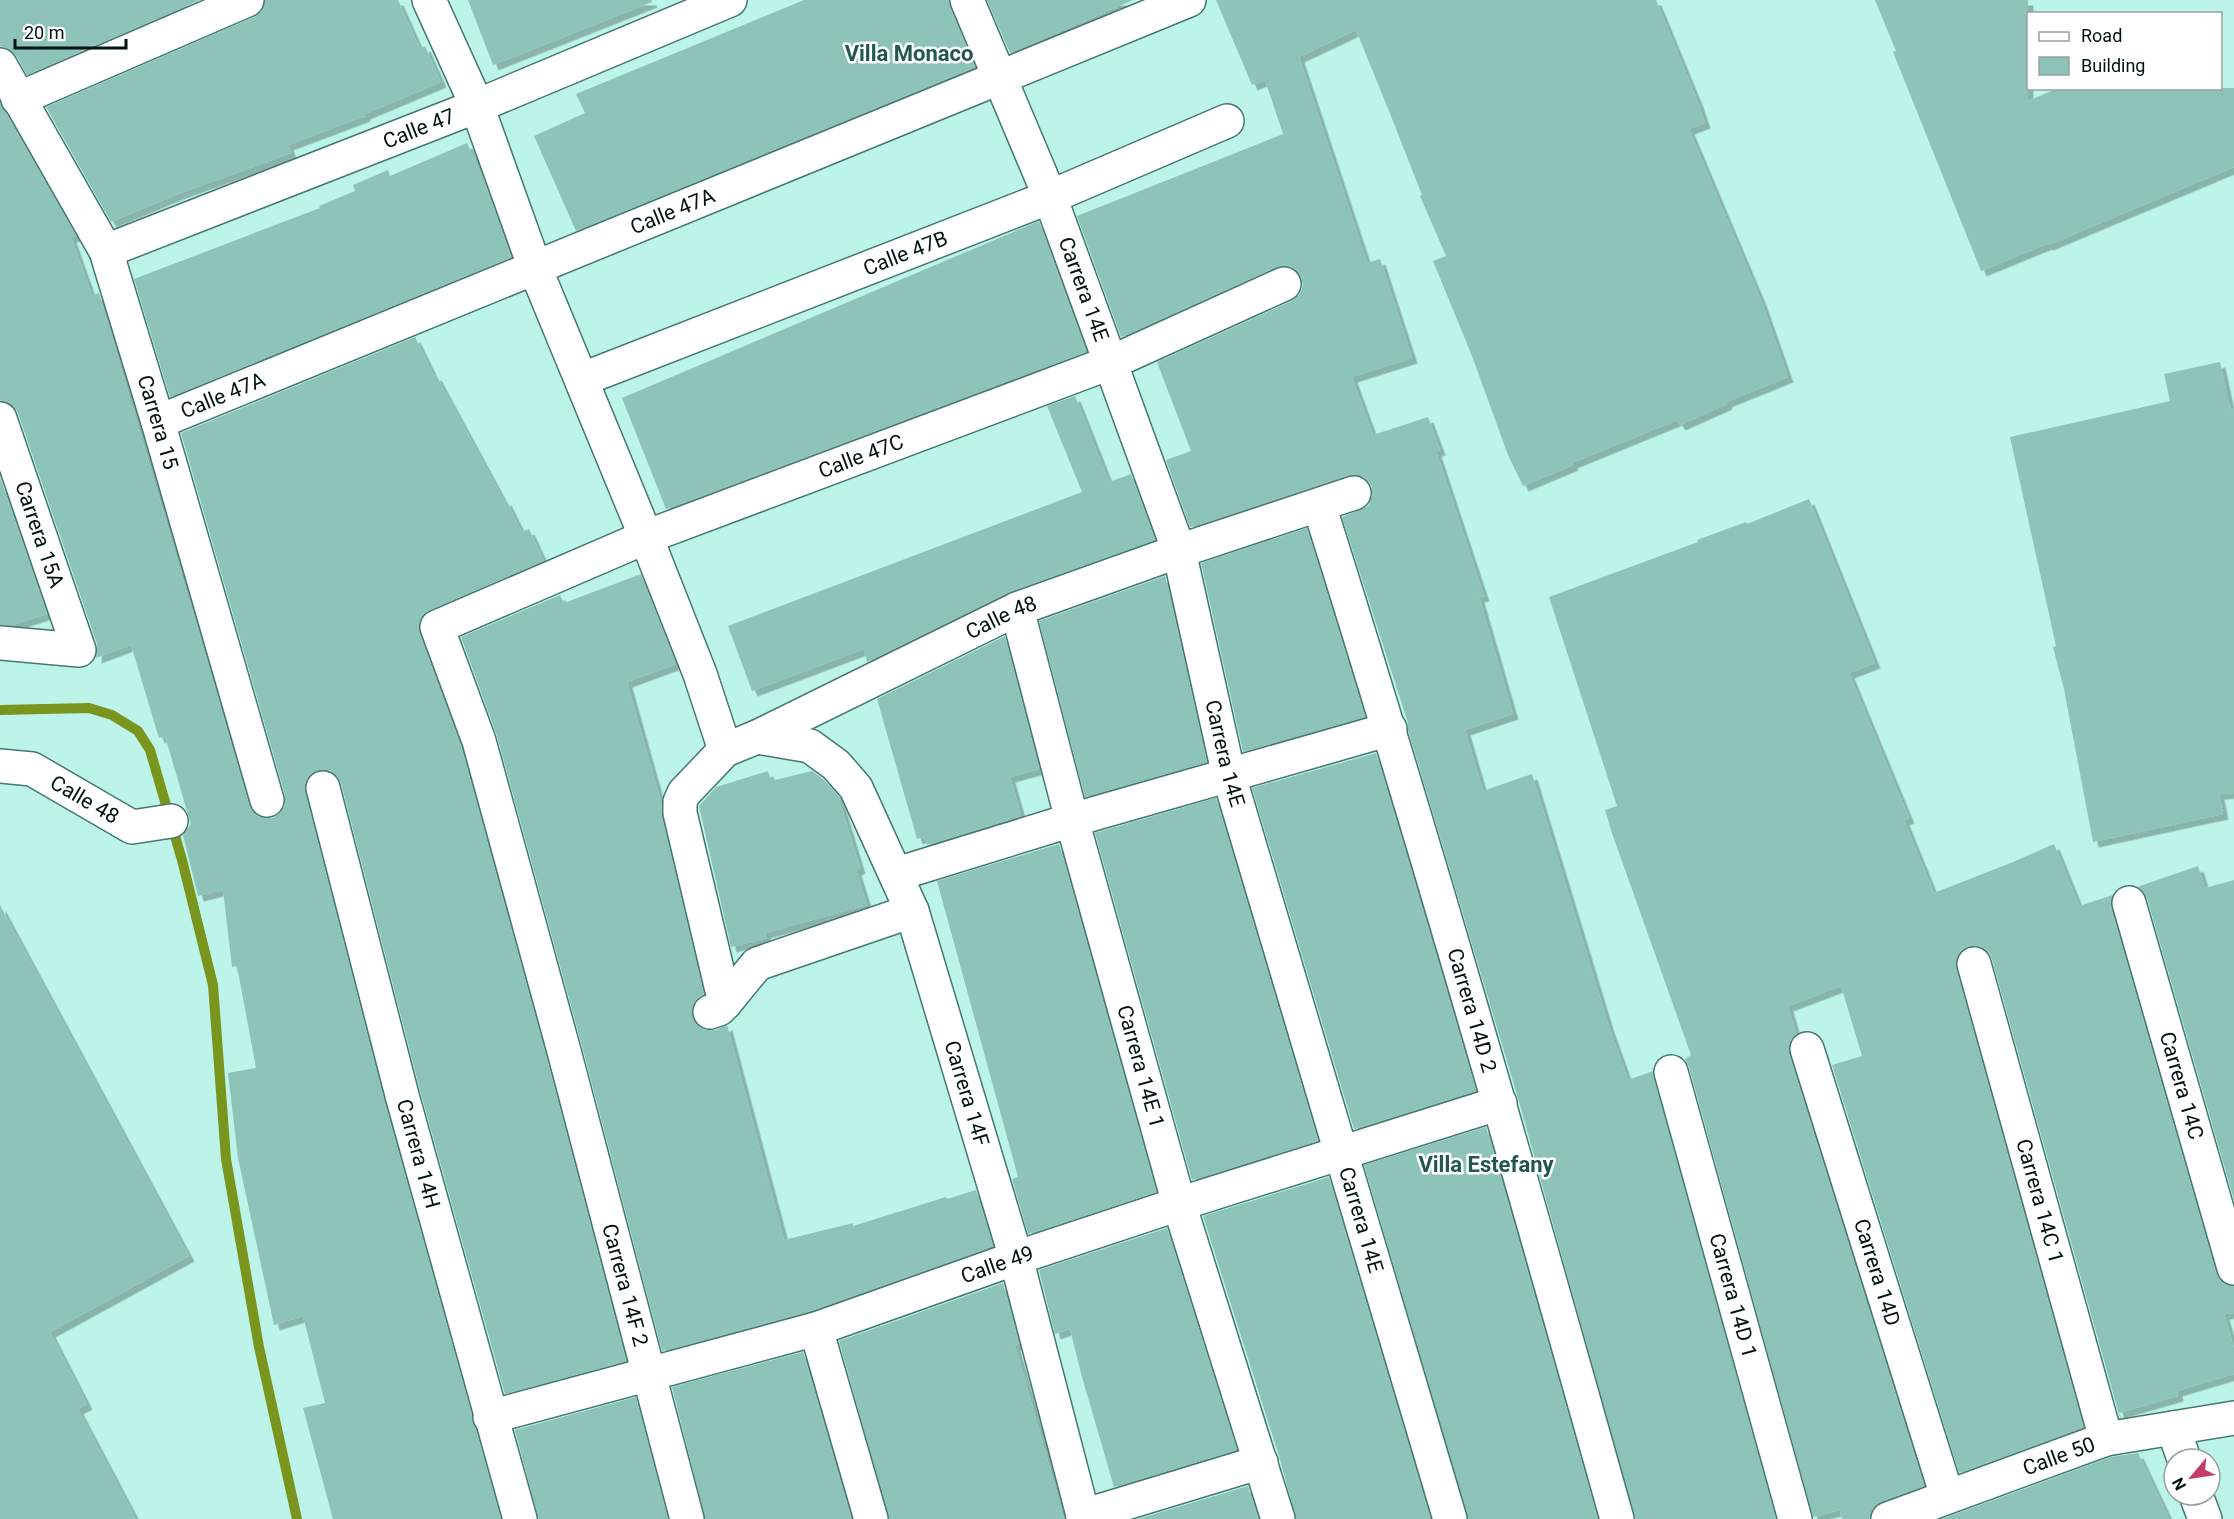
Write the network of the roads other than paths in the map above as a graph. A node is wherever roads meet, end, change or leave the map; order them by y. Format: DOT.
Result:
graph roads {
  1 [pos="248,0"];
  2 [pos="429,0"];
  3 [pos="730,0"];
  4 [pos="966,0"];
  5 [pos="1189,0"];
  6 [pos="0,65"];
  7 [pos="1000,79"];
  8 [pos="18,99"];
  9 [pos="477,106"];
  10 [pos="1227,121"];
  11 [pos="1050,197"];
  12 [pos="106,251"];
  13 [pos="535,268"];
  14 [pos="1284,284"];
  15 [pos="1112,362"];
  16 [pos="583,379"];
  17 [pos="0,419"];
  18 [pos="158,422"];
  19 [pos="1354,493"];
  20 [pos="1319,505"];
  21 [pos="646,537"];
  22 [pos="1179,551"];
  23 [pos="1017,609"];
  24 [pos="437,627"];
  25 [pos="0,643"];
  26 [pos="1390,729"];
  27 [pos="757,737"];
  28 [pos="725,750"];
  29 [pos="0,765"];
  30 [pos="1229,776"];
  31 [pos="323,788"];
  32 [pos="267,800"];
  33 [pos="1072,820"];
  34 [pos="171,821"];
  35 [pos="897,874"];
  36 [pos="2129,903"];
  37 [pos="912,911"];
  38 [pos="1974,964"];
  39 [pos="1807,1049"];
  40 [pos="1671,1072"];
  41 [pos="1500,1103"];
  42 [pos="1341,1154"];
  43 [pos="1179,1204"];
  44 [pos="1016,1258"];
  45 [pos="2234,1268"];
  46 [pos="816,1329"];
  47 [pos="648,1373"];
  48 [pos="490,1417"];
  49 [pos="2234,1418"];
  50 [pos="2173,1428"];
  51 [pos="2106,1439"];
  52 [pos="2180,1447"];
  53 [pos="1261,1462"];
  54 [pos="1947,1496"];
  55 [pos="1084,1517"];
  56 [pos="520,1519"];
  57 [pos="687,1519"];
  58 [pos="871,1519"];
  59 [pos="1278,1519"];
  60 [pos="1450,1519"];
  61 [pos="1617,1519"];
  62 [pos="1795,1519"];
  63 [pos="1888,1519"];
  1 -- 8 [label="street"];
  2 -- 9 [label="street"];
  3 -- 9 [label="street, Calle 47"];
  4 -- 7 [label="street, Carrera 14E"];
  5 -- 7 [label="street, Calle 47A"];
  6 -- 8 [label="street, Carrera 15"];
  7 -- 11 [label="street, Carrera 14E"];
  7 -- 13 [label="street, Calle 47A"];
  8 -- 12 [label="street, Carrera 15"];
  9 -- 12 [label="street, Calle 47"];
  9 -- 13 [label="street"];
  10 -- 11 [label="street, Calle 47B"];
  11 -- 15 [label="street, Carrera 14E"];
  11 -- 16 [label="street, Calle 47B"];
  12 -- 18 [label="street, Carrera 15"];
  13 -- 16 [label="street"];
  13 -- 18 [label="street, Calle 47A"];
  14 -- 15 [label="street, Calle 47C"];
  15 -- 21 [label="street, Calle 47C"];
  15 -- 22 [label="street, Carrera 14E"];
  16 -- 21 [label="street"];
  17 -- 25 [label="street, Carrera 15A"];
  18 -- 32 [label="street, Carrera 15"];
  19 -- 20 [label="street, Calle 48"];
  20 -- 22 [label="street, Calle 48"];
  20 -- 26 [label="street, Carrera 14D 2"];
  21 -- 24 [label="street, Calle 47C"];
  21 -- 28 [label="street"];
  22 -- 23 [label="street, Calle 48"];
  22 -- 30 [label="street, Carrera 14E"];
  23 -- 27 [label="street, Calle 48"];
  23 -- 33 [label="street, Carrera 14E 1"];
  24 -- 47 [label="street, Carrera 14F 2"];
  26 -- 30 [label="street"];
  26 -- 41 [label="street, Carrera 14D 2"];
  27 -- 28 [label="street, Calle 48"];
  27 -- 35 [label="street, Carrera 14F"];
  28 -- 37 [label="street, Calle 48"];
  29 -- 34 [label="street, Calle 48"];
  30 -- 33 [label="street"];
  30 -- 42 [label="street, Carrera 14E"];
  31 -- 48 [label="street, Carrera 14H"];
  33 -- 35 [label="street"];
  33 -- 43 [label="street, Carrera 14E 1"];
  35 -- 37 [label="street, Carrera 14F"];
  36 -- 45 [label="street, Carrera 14C"];
  37 -- 44 [label="street, Carrera 14F"];
  38 -- 51 [label="street, Carrera 14C 1"];
  39 -- 54 [label="street, Carrera 14D"];
  40 -- 62 [label="street, Carrera 14D 1"];
  41 -- 42 [label="street, Calle 49"];
  41 -- 61 [label="street, Carrera 14D 2"];
  42 -- 43 [label="street, Calle 49"];
  42 -- 60 [label="street, Carrera 14E"];
  43 -- 44 [label="street, Calle 49"];
  43 -- 53 [label="street, Carrera 14E 1"];
  44 -- 46 [label="street, Calle 49"];
  44 -- 55 [label="street, Carrera 14F"];
  46 -- 47 [label="street, Calle 49"];
  46 -- 58 [label="street"];
  47 -- 48 [label="street, Calle 49"];
  47 -- 57 [label="street, Carrera 14F 2"];
  48 -- 56 [label="street, Carrera 14H"];
  49 -- 50 [label="street, Calle 50"];
  50 -- 51 [label="street, Calle 50"];
  50 -- 52 [label="street"];
  51 -- 54 [label="street, Calle 50"];
  53 -- 55 [label="street"];
  53 -- 59 [label="street, Carrera 14E 1"];
  54 -- 63 [label="street, Calle 50"];
}
